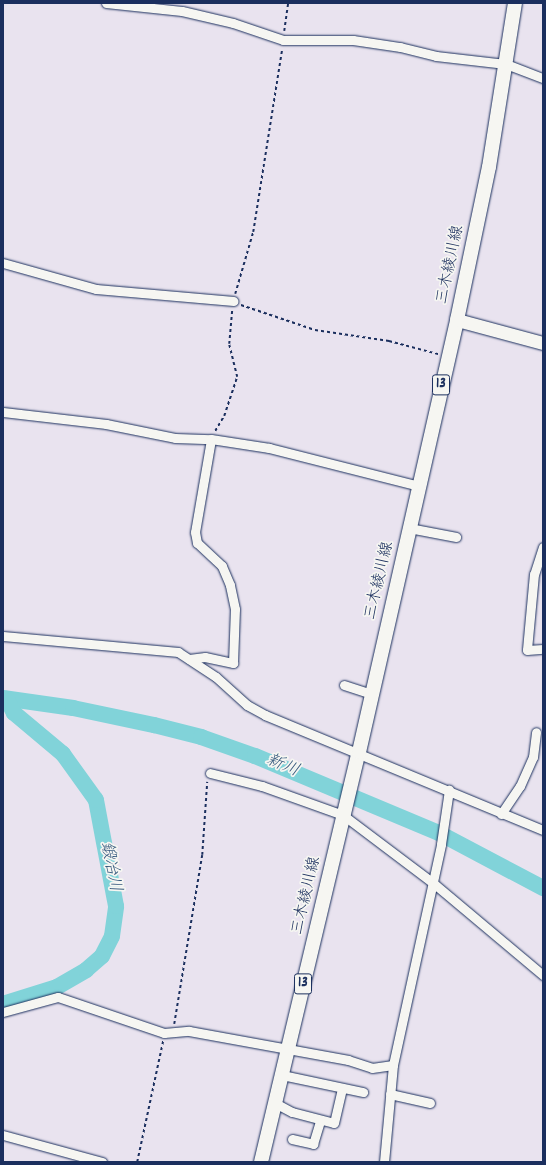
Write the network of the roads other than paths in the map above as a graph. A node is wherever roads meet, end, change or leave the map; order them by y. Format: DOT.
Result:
graph roads {
  1 [pos="106,3"];
  2 [pos="515,3"];
  3 [pos="506,64"];
  4 [pos="543,78"];
  5 [pos="3,263"];
  6 [pos="233,300"];
  7 [pos="457,320"];
  8 [pos="543,343"];
  9 [pos="3,412"];
  10 [pos="211,439"];
  11 [pos="419,486"];
  12 [pos="409,528"];
  13 [pos="456,537"];
  14 [pos="543,547"];
  15 [pos="3,636"];
  16 [pos="543,648"];
  17 [pos="189,659"];
  18 [pos="344,685"];
  19 [pos="372,694"];
  20 [pos="536,732"];
  21 [pos="357,759"];
  22 [pos="210,773"];
  23 [pos="449,790"];
  24 [pos="344,811"];
  25 [pos="501,814"];
  26 [pos="543,830"];
  27 [pos="432,882"];
  28 [pos="543,975"];
  29 [pos="3,1012"];
  30 [pos="288,1050"];
  31 [pos="393,1065"];
  32 [pos="282,1075"];
  33 [pos="342,1088"];
  34 [pos="363,1092"];
  35 [pos="390,1094"];
  36 [pos="275,1103"];
  37 [pos="430,1103"];
  38 [pos="320,1121"];
  39 [pos="3,1135"];
  40 [pos="292,1139"];
  41 [pos="102,1162"];
  42 [pos="261,1162"];
  43 [pos="384,1162"];
  1 -- 3 [label="street"];
  2 -- 3 [label="main road, 三木綾川線 / 13"];
  3 -- 4 [label="street"];
  3 -- 7 [label="main road, 三木綾川線 / 13"];
  5 -- 6 [label="street"];
  7 -- 8 [label="street"];
  7 -- 11 [label="main road, 三木綾川線 / 13"];
  9 -- 10 [label="street"];
  10 -- 11 [label="street"];
  10 -- 17 [label="street"];
  11 -- 12 [label="main road, 三木綾川線 / 13"];
  12 -- 13 [label="street"];
  12 -- 19 [label="main road, 三木綾川線 / 13"];
  14 -- 16 [label="street"];
  15 -- 17 [label="street"];
  17 -- 21 [label="street"];
  18 -- 19 [label="street"];
  19 -- 21 [label="main road, 三木綾川線 / 13"];
  20 -- 25 [label="street"];
  21 -- 23 [label="street"];
  21 -- 24 [label="main road, 三木綾川線 / 13"];
  22 -- 24 [label="street"];
  23 -- 25 [label="street"];
  23 -- 27 [label="street"];
  24 -- 27 [label="street"];
  24 -- 30 [label="main road, 三木綾川線 / 13"];
  25 -- 26 [label="street"];
  27 -- 28 [label="street"];
  27 -- 31 [label="street"];
  29 -- 30 [label="street"];
  30 -- 31 [label="street"];
  30 -- 32 [label="main road, 三木綾川線 / 13"];
  31 -- 35 [label="street"];
  32 -- 33 [label="street"];
  32 -- 36 [label="main road, 三木綾川線 / 13"];
  33 -- 34 [label="street"];
  33 -- 38 [label="street"];
  35 -- 37 [label="street"];
  35 -- 43 [label="street"];
  36 -- 38 [label="street"];
  36 -- 42 [label="main road, 三木綾川線 / 13"];
  38 -- 40 [label="street"];
  39 -- 41 [label="street"];
}
